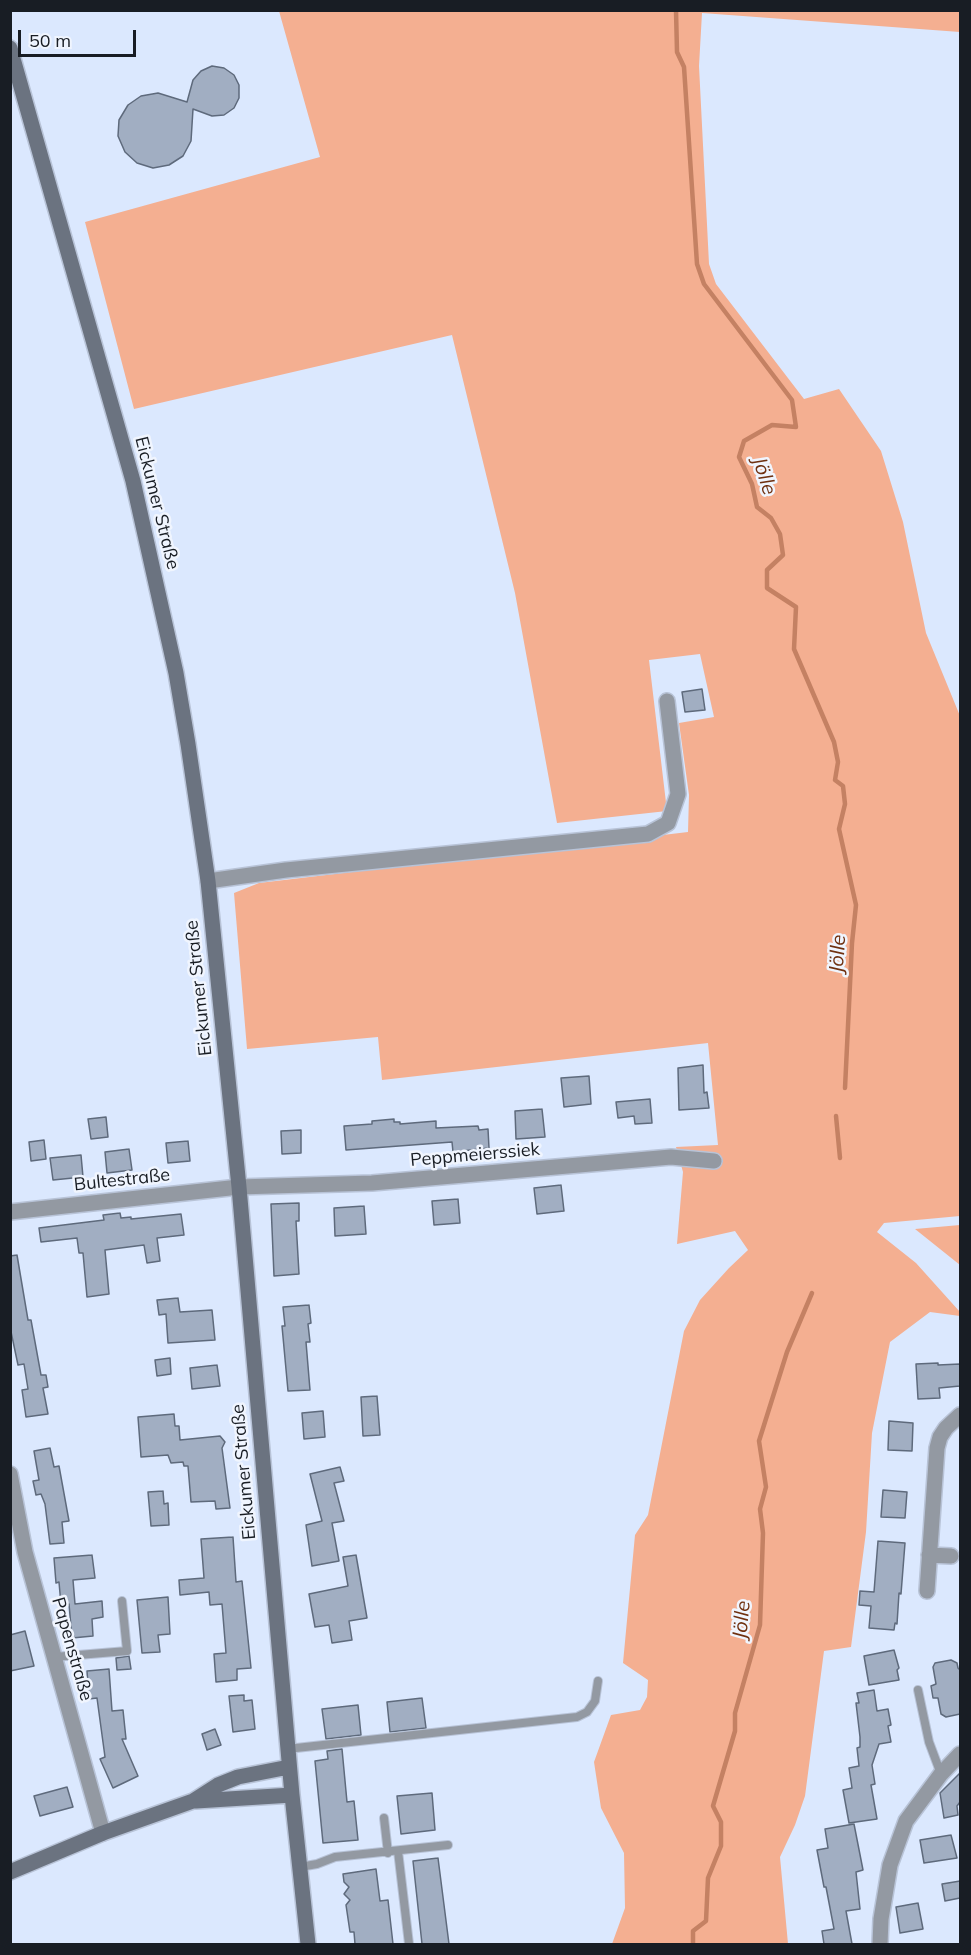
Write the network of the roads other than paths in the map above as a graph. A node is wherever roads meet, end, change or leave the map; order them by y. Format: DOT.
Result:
graph roads {
  1 [pos="10,48"];
  2 [pos="667,702"];
  3 [pos="208,881"];
  4 [pos="714,1161"];
  5 [pos="239,1187"];
  6 [pos="10,1212"];
  7 [pos="960,1414"];
  8 [pos="10,1473"];
  9 [pos="929,1555"];
  10 [pos="951,1556"];
  11 [pos="927,1591"];
  12 [pos="122,1602"];
  13 [pos="54,1657"];
  14 [pos="598,1681"];
  15 [pos="918,1690"];
  16 [pos="287,1749"];
  17 [pos="960,1754"];
  18 [pos="289,1767"];
  19 [pos="940,1774"];
  20 [pos="292,1795"];
  21 [pos="193,1801"];
  22 [pos="384,1818"];
  23 [pos="103,1833"];
  24 [pos="448,1845"];
  25 [pos="398,1851"];
  26 [pos="388,1853"];
  27 [pos="300,1867"];
  28 [pos="10,1872"];
  29 [pos="308,1944"];
  30 [pos="409,1944"];
  31 [pos="880,1944"];
  1 -- 3 [label="main road, Eickumer Straße"];
  2 -- 3 [label="street"];
  3 -- 5 [label="main road, Eickumer Straße"];
  4 -- 5 [label="street, Peppmeierssiek"];
  5 -- 6 [label="street, Bultestraße"];
  5 -- 16 [label="main road, Eickumer Straße"];
  7 -- 9 [label="street"];
  8 -- 13 [label="street, Papenstraße"];
  9 -- 10 [label="street"];
  9 -- 11 [label="street"];
  12 -- 13 [label="lane"];
  13 -- 23 [label="street, Papenstraße"];
  14 -- 16 [label="lane"];
  15 -- 19 [label="lane"];
  16 -- 18 [label="main road, Eickumer Straße"];
  17 -- 19 [label="street"];
  18 -- 20 [label="main road, Eickumer Straße"];
  18 -- 21 [label="main road"];
  19 -- 31 [label="street"];
  20 -- 21 [label="main road"];
  20 -- 27 [label="main road, Eickumer Straße"];
  21 -- 23 [label="main road"];
  22 -- 26 [label="lane"];
  23 -- 28 [label="main road"];
  24 -- 25 [label="lane"];
  25 -- 26 [label="lane"];
  25 -- 30 [label="lane"];
  26 -- 27 [label="lane"];
  27 -- 29 [label="main road, Eickumer Straße"];
}
